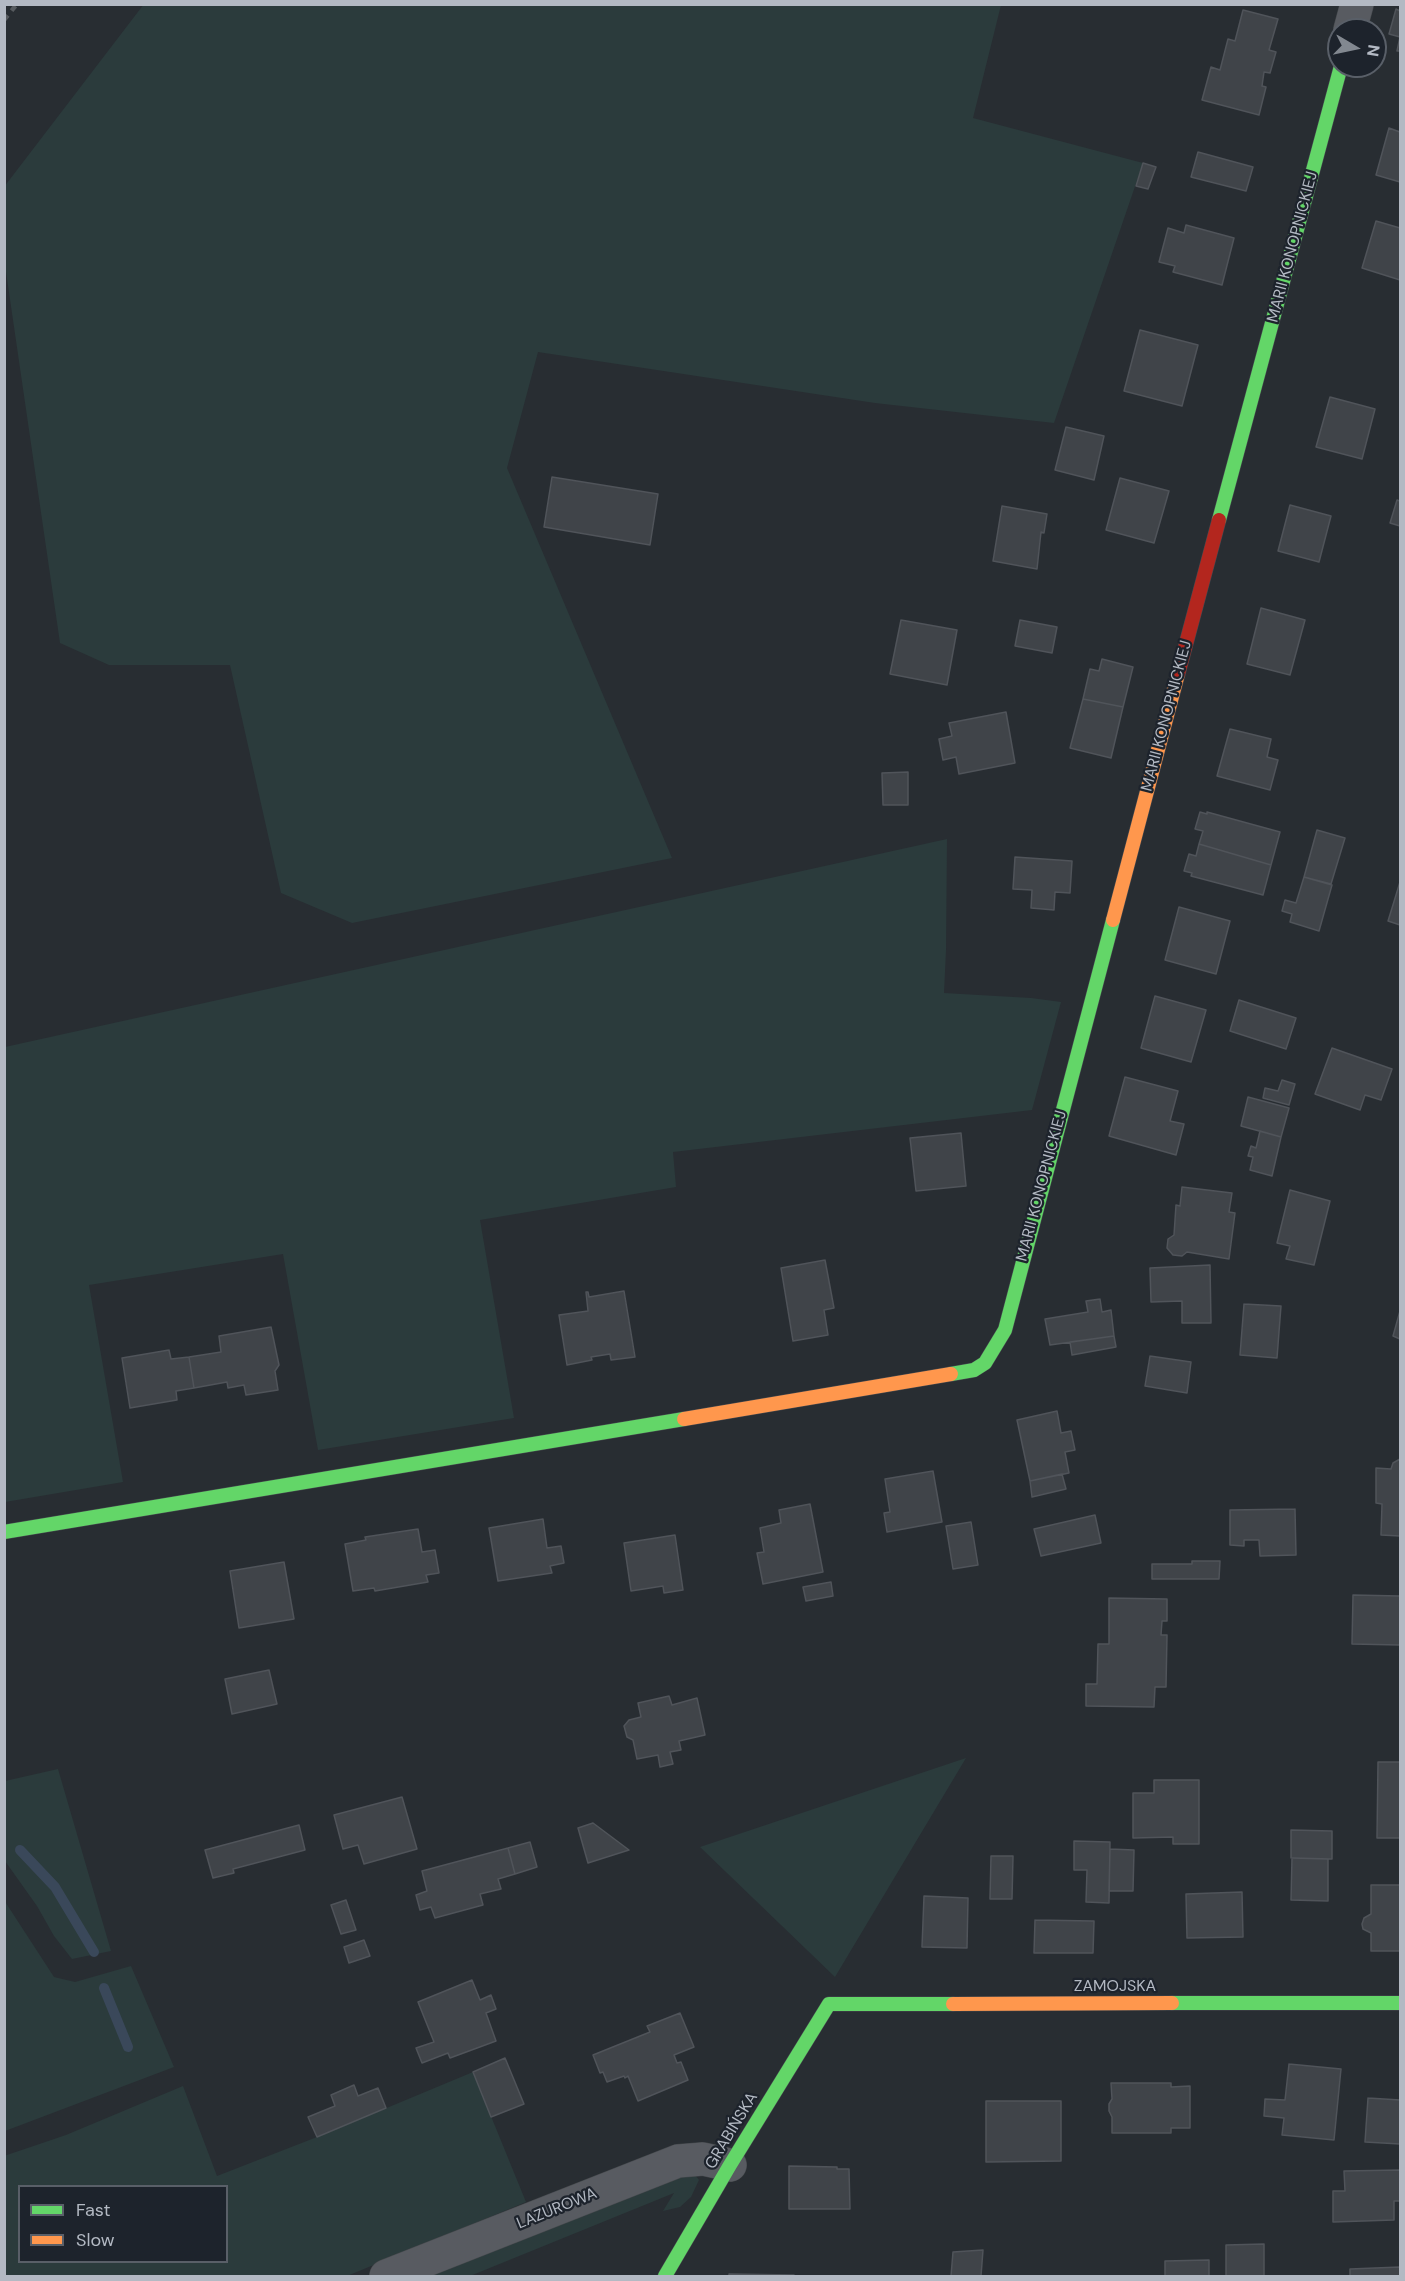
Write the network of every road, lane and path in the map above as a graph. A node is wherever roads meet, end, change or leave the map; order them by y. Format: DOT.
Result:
graph roads {
  1 [pos="1338,78"];
  2 [pos="4,1532"];
  3 [pos="1401,2003"];
  4 [pos="829,2004"];
  5 [pos="730,2164"];
  6 [pos="386,2277"];
  7 [pos="665,2277"];
  1 -- 2 [label="street, MARII KONOPNICKIEJ"];
  3 -- 4 [label="street, ZAMOJSKA"];
  4 -- 5 [label="street, GRABIŃSKA"];
  5 -- 6 [label="street, LAZUROWA"];
  5 -- 7 [label="street, GRABIŃSKA"];
}
